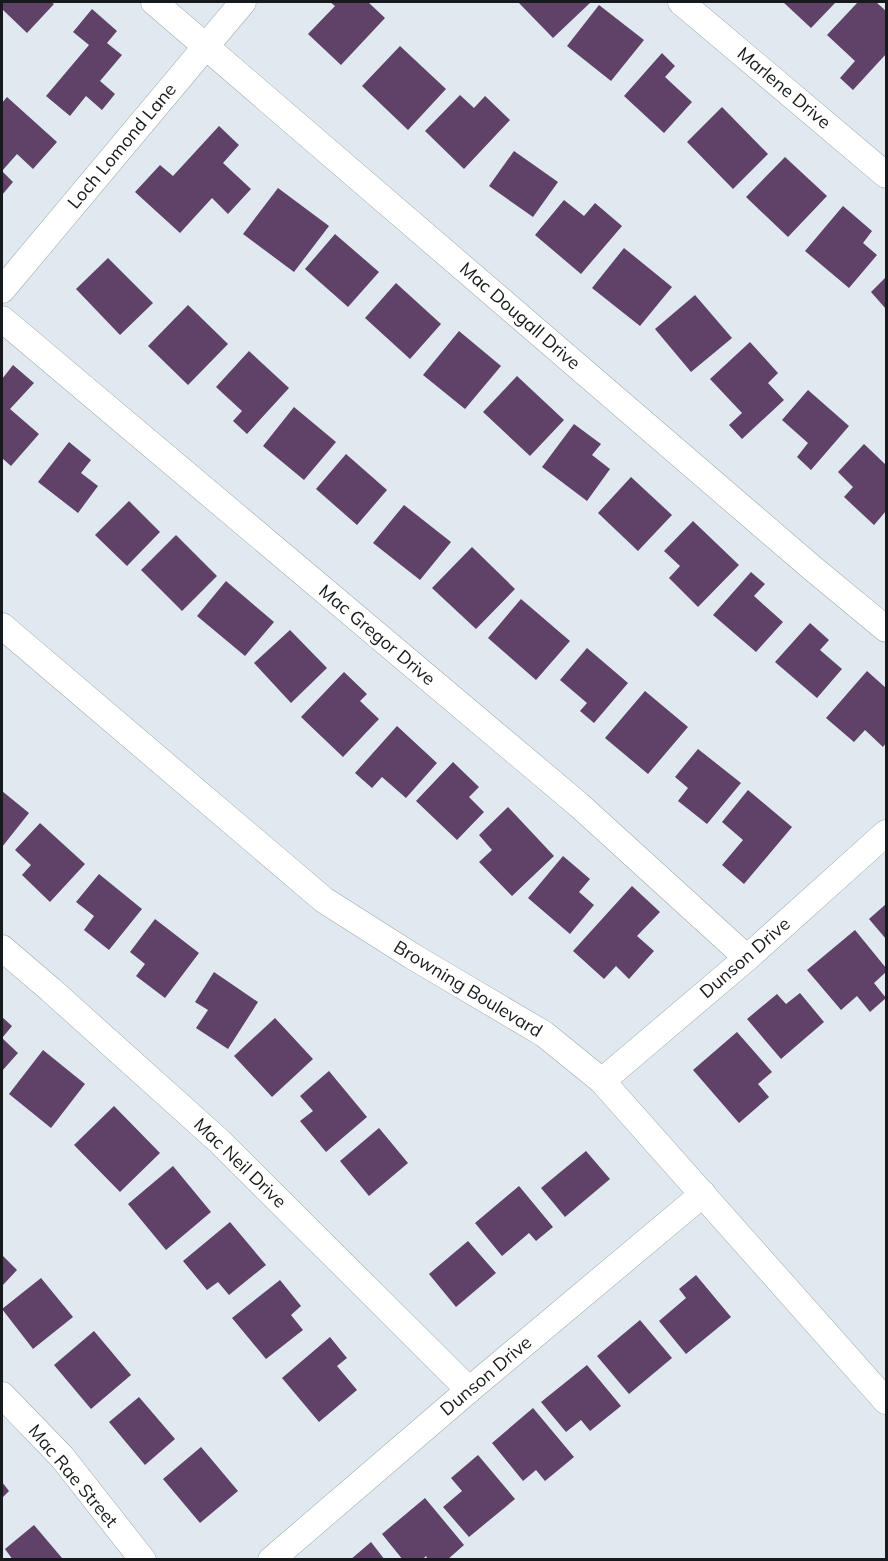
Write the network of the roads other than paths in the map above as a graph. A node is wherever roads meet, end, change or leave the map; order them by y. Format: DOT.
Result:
graph roads {
  1 [pos="154,2"];
  2 [pos="243,2"];
  3 [pos="681,2"];
  4 [pos="206,45"];
  5 [pos="886,176"];
  6 [pos="2,290"];
  7 [pos="2,318"];
  8 [pos="2,626"];
  9 [pos="886,629"];
  10 [pos="886,833"];
  11 [pos="2,948"];
  12 [pos="747,958"];
  13 [pos="602,1081"];
  14 [pos="703,1194"];
  15 [pos="469,1390"];
  16 [pos="2,1395"];
  17 [pos="886,1401"];
  18 [pos="143,1560"];
  19 [pos="271,1560"];
  1 -- 4 [label="street, Mac Dougall Drive"];
  2 -- 4 [label="street, Loch Lomond Lane"];
  3 -- 5 [label="street, Marlene Drive"];
  4 -- 6 [label="street, Loch Lomond Lane"];
  4 -- 9 [label="street, Mac Dougall Drive"];
  7 -- 12 [label="street, Mac Gregor Drive"];
  8 -- 13 [label="street, Browning Boulevard"];
  10 -- 12 [label="street, Dunson Drive"];
  11 -- 15 [label="street, Mac Neil Drive"];
  12 -- 13 [label="street, Dunson Drive"];
  13 -- 14 [label="street, Browning Boulevard"];
  14 -- 15 [label="street, Dunson Drive"];
  14 -- 17 [label="street, Browning Boulevard"];
  15 -- 19 [label="street, Dunson Drive"];
  16 -- 18 [label="street, Mac Rae Street"];
}
